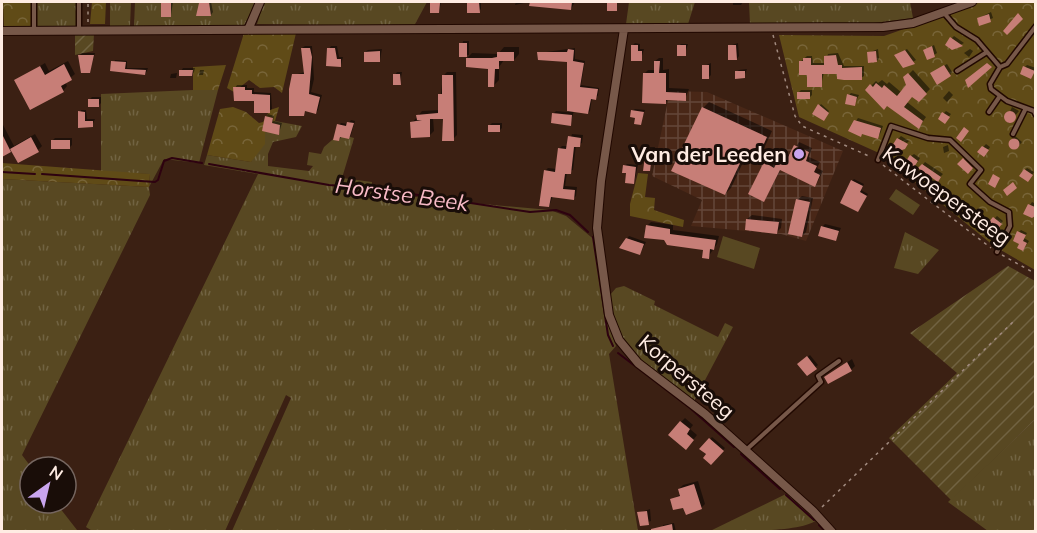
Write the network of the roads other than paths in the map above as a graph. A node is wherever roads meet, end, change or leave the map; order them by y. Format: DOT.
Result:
graph roads {
  1 [pos="34,2"];
  2 [pos="79,2"];
  3 [pos="260,2"];
  4 [pos="972,2"];
  5 [pos="944,13"];
  6 [pos="1035,26"];
  7 [pos="624,29"];
  8 [pos="248,30"];
  9 [pos="2,31"];
  10 [pos="33,31"];
  11 [pos="84,31"];
  12 [pos="987,52"];
  13 [pos="1000,67"];
  14 [pos="957,70"];
  15 [pos="1000,96"];
  16 [pos="1026,108"];
  17 [pos="989,112"];
  18 [pos="1035,112"];
  19 [pos="1013,134"];
  20 [pos="878,160"];
  21 [pos="997,252"];
  22 [pos="839,361"];
  23 [pos="745,450"];
  24 [pos="832,531"];
  1 -- 10 [label="lane"];
  2 -- 11 [label="lane"];
  3 -- 8 [label="street"];
  4 -- 5 [label="street"];
  5 -- 7 [label="street"];
  5 -- 12 [label="lane"];
  6 -- 13 [label="lane"];
  7 -- 8 [label="street"];
  7 -- 23 [label="street, Korpersteeg"];
  8 -- 11 [label="street"];
  9 -- 10 [label="street"];
  10 -- 11 [label="street"];
  12 -- 13 [label="lane"];
  12 -- 14 [label="lane"];
  13 -- 15 [label="lane"];
  15 -- 16 [label="lane"];
  15 -- 17 [label="lane"];
  16 -- 18 [label="lane"];
  16 -- 19 [label="lane"];
  20 -- 21 [label="lane"];
  22 -- 23 [label="lane"];
  23 -- 24 [label="street, Korpersteeg"];
}
